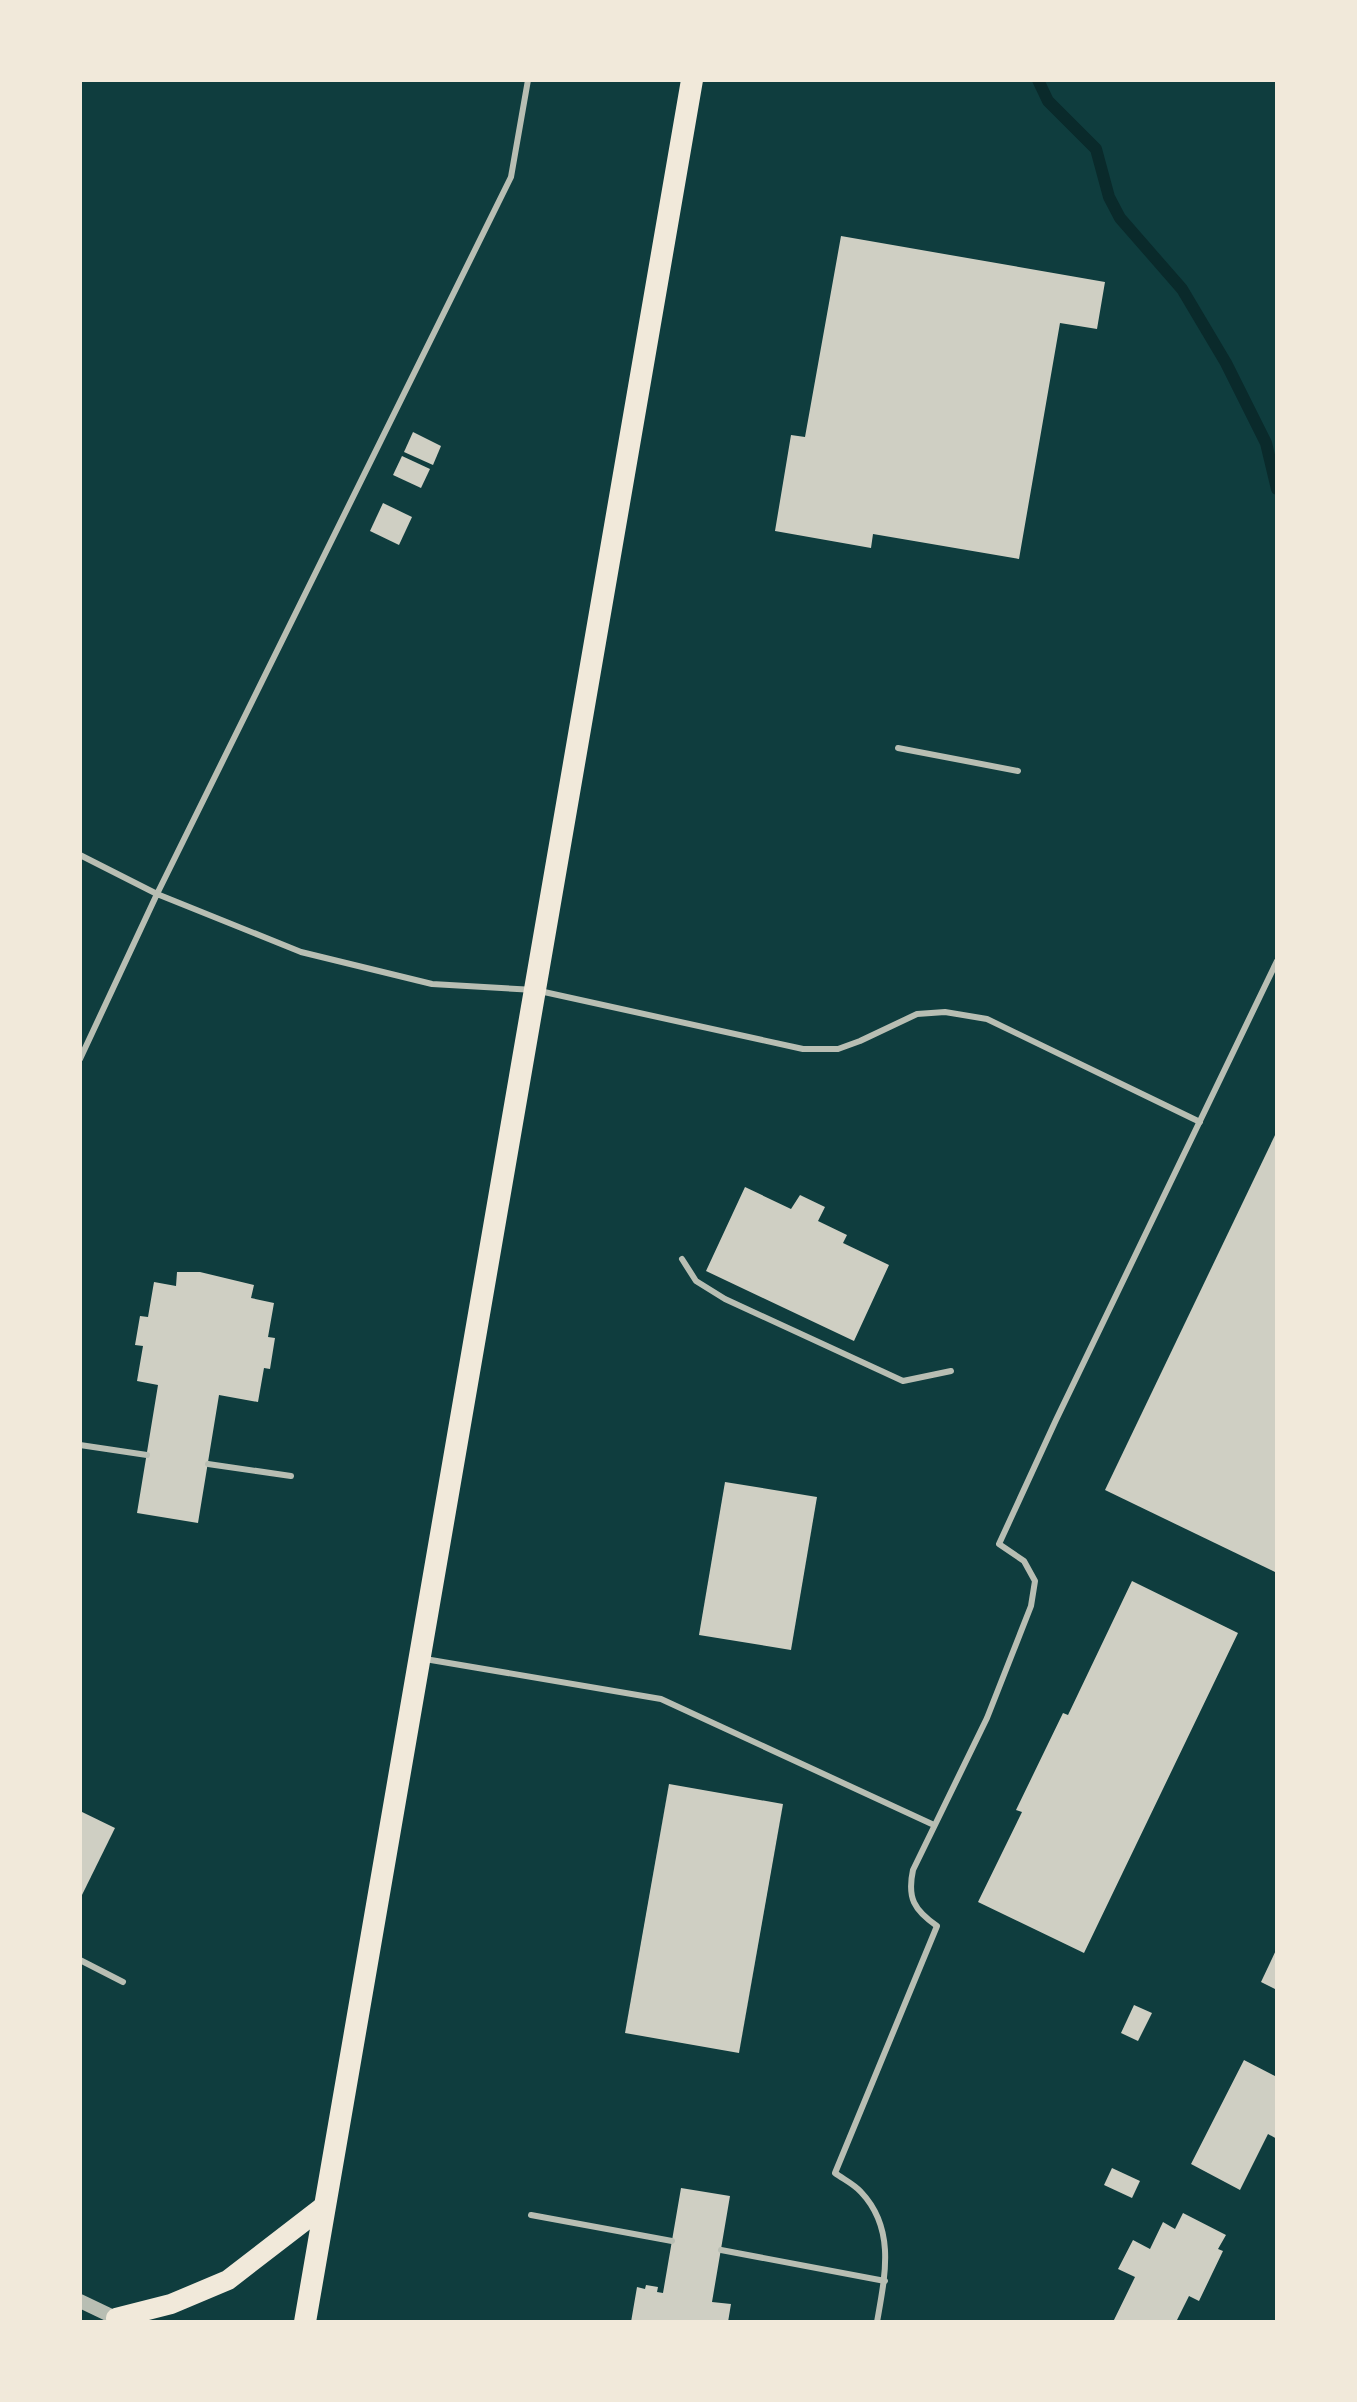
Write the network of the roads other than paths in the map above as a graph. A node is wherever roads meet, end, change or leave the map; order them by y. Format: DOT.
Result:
graph roads {
  1 [pos="528,80"];
  2 [pos="692,80"];
  3 [pos="898,748"];
  4 [pos="1018,771"];
  5 [pos="80,855"];
  6 [pos="157,894"];
  7 [pos="1277,961"];
  8 [pos="535,990"];
  9 [pos="80,1059"];
  10 [pos="1200,1122"];
  11 [pos="682,1259"];
  12 [pos="951,1371"];
  13 [pos="80,1445"];
  14 [pos="147,1455"];
  15 [pos="208,1464"];
  16 [pos="291,1476"];
  17 [pos="418,1658"];
  18 [pos="934,1825"];
  19 [pos="80,1960"];
  20 [pos="123,1982"];
  21 [pos="324,2206"];
  22 [pos="531,2215"];
  23 [pos="672,2241"];
  24 [pos="721,2250"];
  25 [pos="885,2281"];
  26 [pos="80,2301"];
  27 [pos="120,2320"];
  28 [pos="305,2322"];
  29 [pos="877,2322"];
  1 -- 6 [label="lane"];
  2 -- 8 [label="highway"];
  3 -- 4 [label="lane"];
  5 -- 6 [label="lane"];
  6 -- 8 [label="lane"];
  6 -- 9 [label="lane"];
  7 -- 10 [label="lane"];
  8 -- 10 [label="lane"];
  8 -- 17 [label="highway"];
  10 -- 18 [label="lane"];
  11 -- 12 [label="lane"];
  13 -- 14 [label="lane"];
  15 -- 16 [label="lane"];
  17 -- 18 [label="lane"];
  17 -- 21 [label="highway"];
  18 -- 25 [label="lane"];
  19 -- 20 [label="lane"];
  21 -- 27 [label="main road"];
  21 -- 28 [label="highway"];
  22 -- 23 [label="lane"];
  24 -- 25 [label="lane"];
  25 -- 29 [label="lane"];
  26 -- 27 [label="street"];
}
